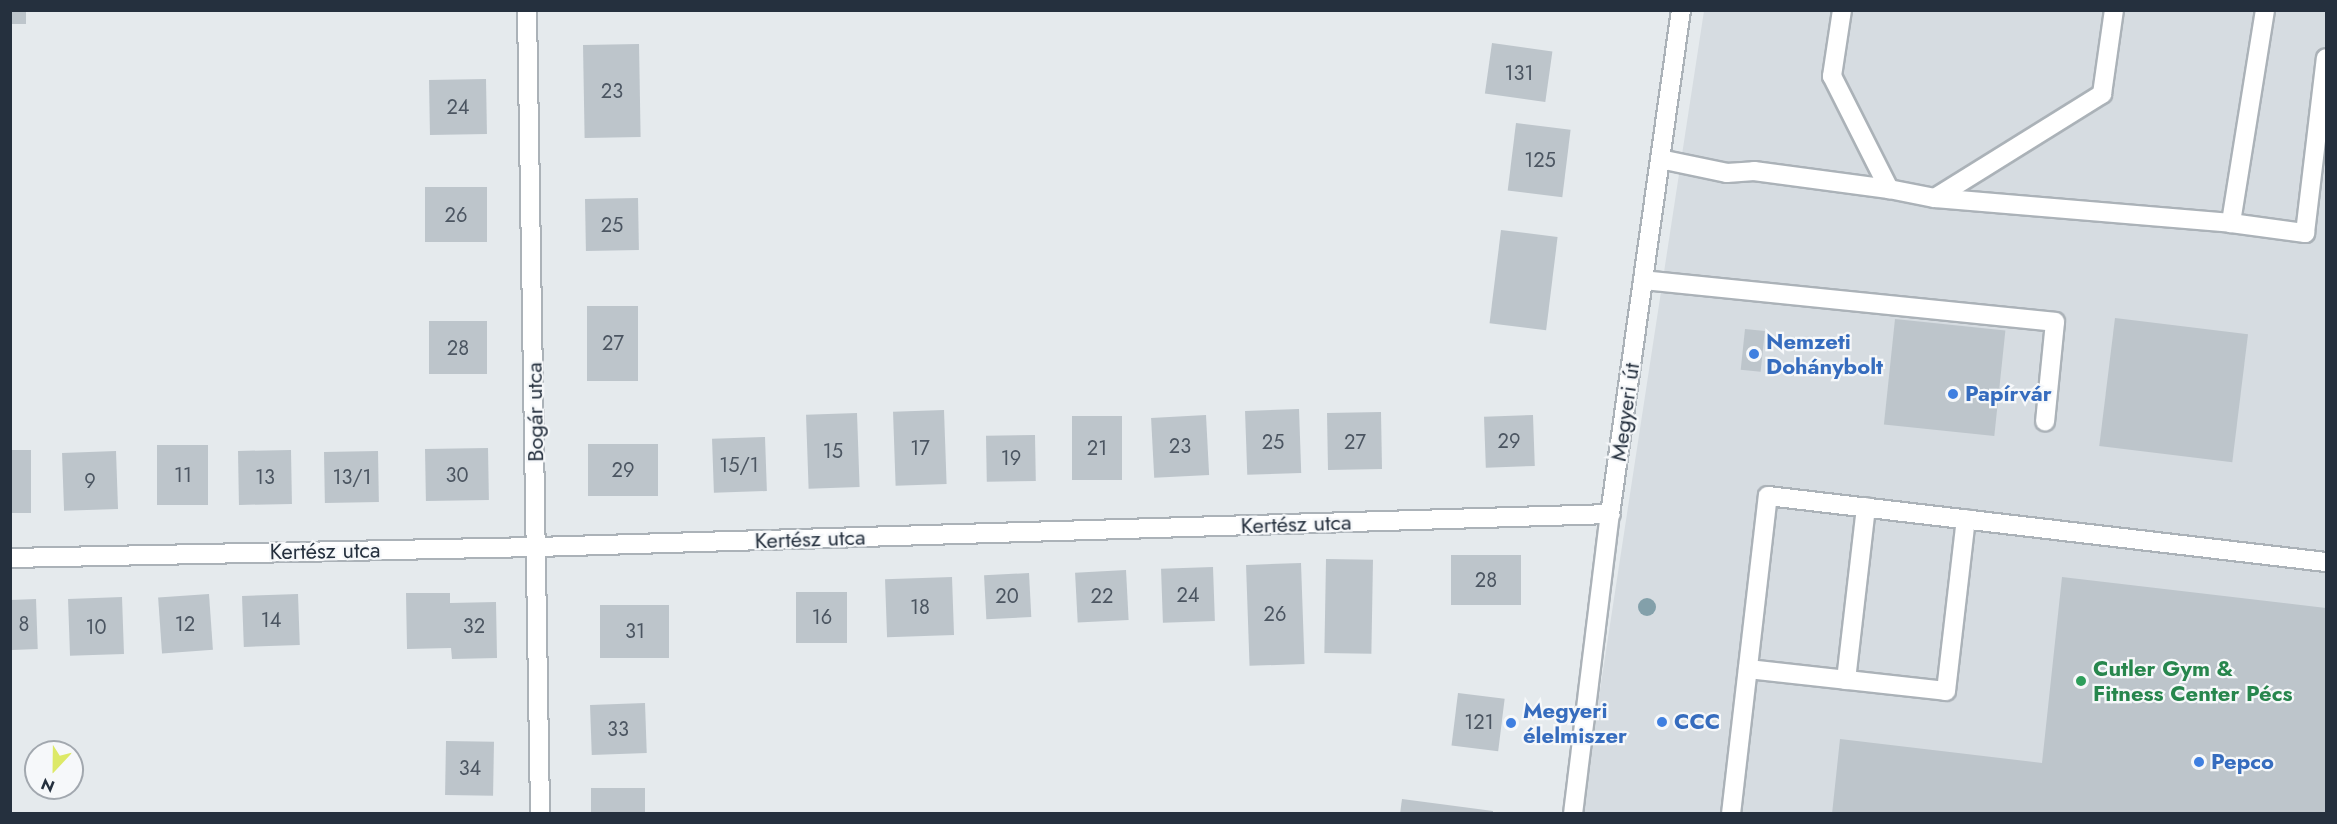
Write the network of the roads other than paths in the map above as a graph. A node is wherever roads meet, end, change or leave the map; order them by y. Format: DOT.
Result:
graph roads {
  1 [pos="527,10"];
  2 [pos="1681,10"];
  3 [pos="1842,10"];
  4 [pos="2114,10"];
  5 [pos="2265,10"];
  6 [pos="2326,57"];
  7 [pos="1660,159"];
  8 [pos="1889,189"];
  9 [pos="1935,198"];
  10 [pos="2231,223"];
  11 [pos="1643,280"];
  12 [pos="2044,422"];
  13 [pos="1866,507"];
  14 [pos="1610,514"];
  15 [pos="1966,519"];
  16 [pos="537,547"];
  17 [pos="10,558"];
  18 [pos="2326,562"];
  19 [pos="1748,669"];
  20 [pos="1846,680"];
  21 [pos="540,813"];
  22 [pos="1573,813"];
  23 [pos="1731,813"];
  1 -- 16 [label="street, Bogár utca"];
  2 -- 7 [label="street, Megyeri út"];
  3 -- 8 [label="street"];
  4 -- 9 [label="street"];
  5 -- 10 [label="street"];
  6 -- 10 [label="street"];
  7 -- 8 [label="street"];
  7 -- 11 [label="street, Megyeri út"];
  8 -- 9 [label="street"];
  9 -- 10 [label="street"];
  11 -- 12 [label="street"];
  11 -- 14 [label="street, Megyeri út"];
  13 -- 15 [label="street"];
  13 -- 19 [label="street"];
  13 -- 20 [label="street"];
  14 -- 16 [label="street, Kertész utca"];
  14 -- 22 [label="street, Megyeri út"];
  15 -- 18 [label="street"];
  15 -- 20 [label="street"];
  16 -- 17 [label="street, Kertész utca"];
  16 -- 21 [label="street, Bogár utca"];
  19 -- 20 [label="street"];
  19 -- 23 [label="street"];
}
